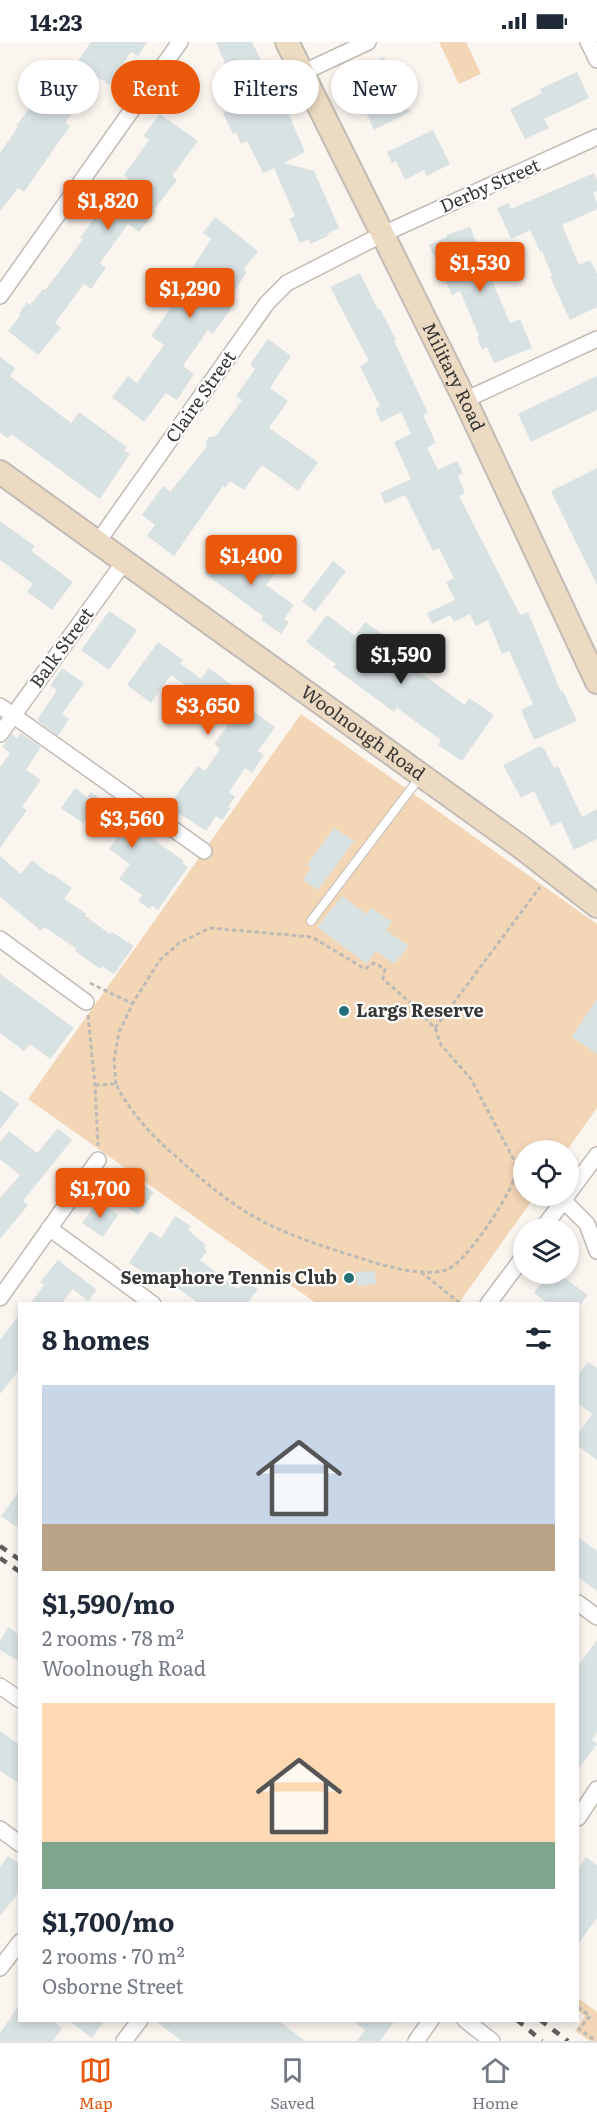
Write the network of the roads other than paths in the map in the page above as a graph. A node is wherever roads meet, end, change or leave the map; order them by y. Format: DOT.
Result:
graph roads {
  1 [pos="180,42"];
  2 [pos="287,42"];
  3 [pos="368,42"];
  4 [pos="588,42"];
  5 [pos="296,60"];
  6 [pos="597,60"];
  7 [pos="319,65"];
  8 [pos="319,107"];
  9 [pos="597,137"];
  10 [pos="383,234"];
  11 [pos="0,296"];
  12 [pos="597,339"];
  13 [pos="465,400"];
  14 [pos="0,472"];
  15 [pos="97,543"];
  16 [pos="124,562"];
  17 [pos="590,650"];
  18 [pos="597,682"];
  19 [pos="0,706"];
  20 [pos="13,715"];
  21 [pos="0,734"];
  22 [pos="421,776"];
  23 [pos="521,847"];
  24 [pos="204,851"];
  25 [pos="597,893"];
  26 [pos="597,906"];
  27 [pos="311,921"];
  28 [pos="0,939"];
  29 [pos="86,1002"];
  30 [pos="597,1155"];
  31 [pos="98,1160"];
  32 [pos="579,1180"];
  33 [pos="560,1206"];
  34 [pos="574,1206"];
  35 [pos="551,1218"];
  36 [pos="50,1228"];
  37 [pos="597,1251"];
  38 [pos="513,1271"];
  39 [pos="1,1296"];
  40 [pos="150,1302"];
  41 [pos="490,1302"];
  42 [pos="579,1604"];
  43 [pos="597,1617"];
  44 [pos="0,1686"];
  45 [pos="18,1699"];
  46 [pos="597,1790"];
  47 [pos="579,1817"];
  48 [pos="0,1829"];
  49 [pos="18,1842"];
  50 [pos="18,1945"];
  51 [pos="0,1968"];
  52 [pos="138,2022"];
  53 [pos="430,2022"];
  54 [pos="468,2022"];
  55 [pos="124,2041"];
  56 [pos="416,2041"];
  57 [pos="492,2041"];
  1 -- 11 [label="street"];
  2 -- 5 [label="street, Military Road"];
  3 -- 7 [label="street"];
  4 -- 6 [label="street"];
  8 -- 10 [label="street, Military Road"];
  9 -- 10 [label="street, Derby Street"];
  10 -- 13 [label="street, Military Road"];
  10 -- 15 [label="street, Claire Street"];
  12 -- 13 [label="street"];
  13 -- 17 [label="street, Military Road"];
  14 -- 15 [label="street, Woolnough Road"];
  15 -- 16 [label="street, Woolnough Road"];
  16 -- 20 [label="street, Balk Street"];
  16 -- 22 [label="street, Woolnough Road"];
  17 -- 18 [label="street, Military Road"];
  19 -- 20 [label="street"];
  20 -- 21 [label="street, Balk Street"];
  20 -- 24 [label="street"];
  22 -- 23 [label="street, Woolnough Road"];
  22 -- 27 [label="lane"];
  23 -- 25 [label="street, Woolnough Road"];
  23 -- 26 [label="street, Woolnough Road"];
  28 -- 29 [label="street"];
  30 -- 32 [label="street"];
  31 -- 36 [label="street"];
  33 -- 35 [label="street"];
  34 -- 37 [label="street"];
  36 -- 39 [label="street"];
  36 -- 40 [label="street"];
  38 -- 41 [label="street"];
  42 -- 43 [label="street"];
  44 -- 45 [label="street"];
  46 -- 47 [label="street"];
  48 -- 49 [label="street"];
  50 -- 51 [label="street"];
  52 -- 55 [label="street"];
  53 -- 56 [label="street"];
  54 -- 57 [label="street"];
}
